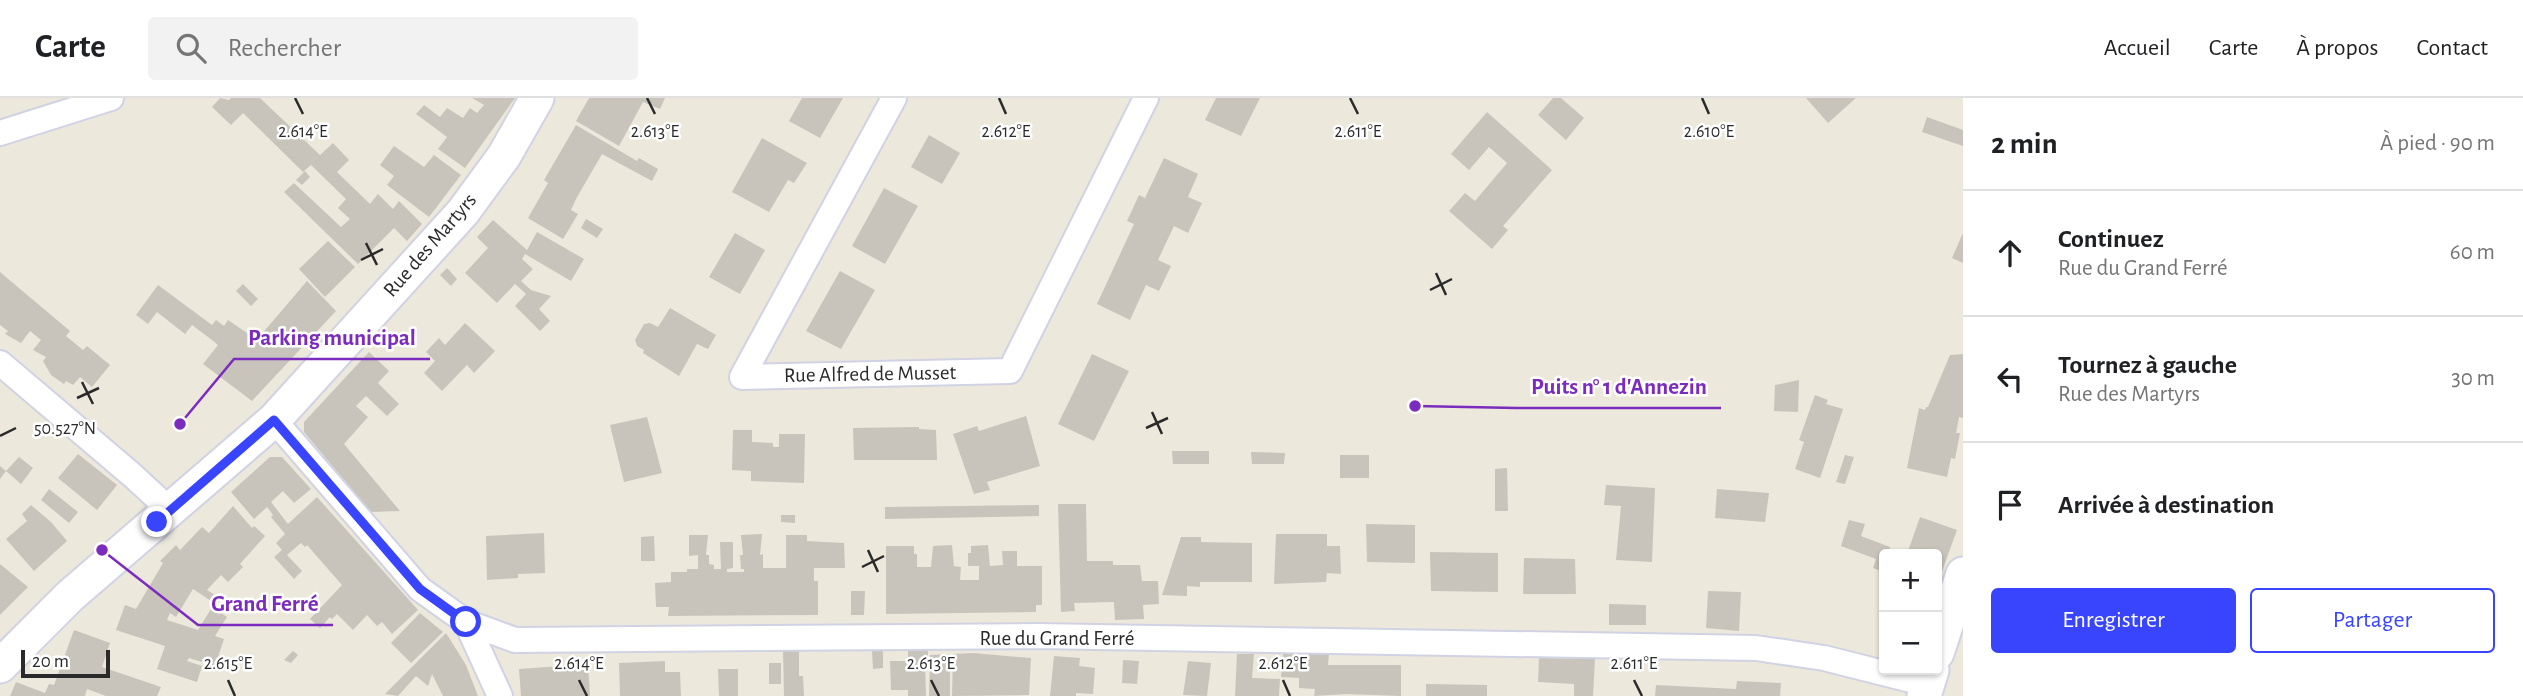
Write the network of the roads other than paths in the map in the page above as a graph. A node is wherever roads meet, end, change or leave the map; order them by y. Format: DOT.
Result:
graph roads {
  1 [pos="111,98"];
  2 [pos="537,98"];
  3 [pos="894,98"];
  4 [pos="1146,98"];
  5 [pos="0,133"];
  6 [pos="0,363"];
  7 [pos="274,420"];
  8 [pos="170,510"];
  9 [pos="1963,574"];
  10 [pos="466,622"];
  11 [pos="0,666"];
  12 [pos="1930,676"];
  13 [pos="500,696"];
  1 -- 5 [label="street"];
  2 -- 7 [label="street, Rue des Martyrs"];
  3 -- 4 [label="street, Rue Alfred de Musset"];
  6 -- 8 [label="street"];
  7 -- 8 [label="street, Rue des Martyrs"];
  7 -- 10 [label="street, Rue du Grand Ferré"];
  8 -- 11 [label="street, Rue des Martyrs"];
  9 -- 12 [label="street"];
  10 -- 12 [label="street, Rue du Grand Ferré"];
  10 -- 13 [label="street"];
}
